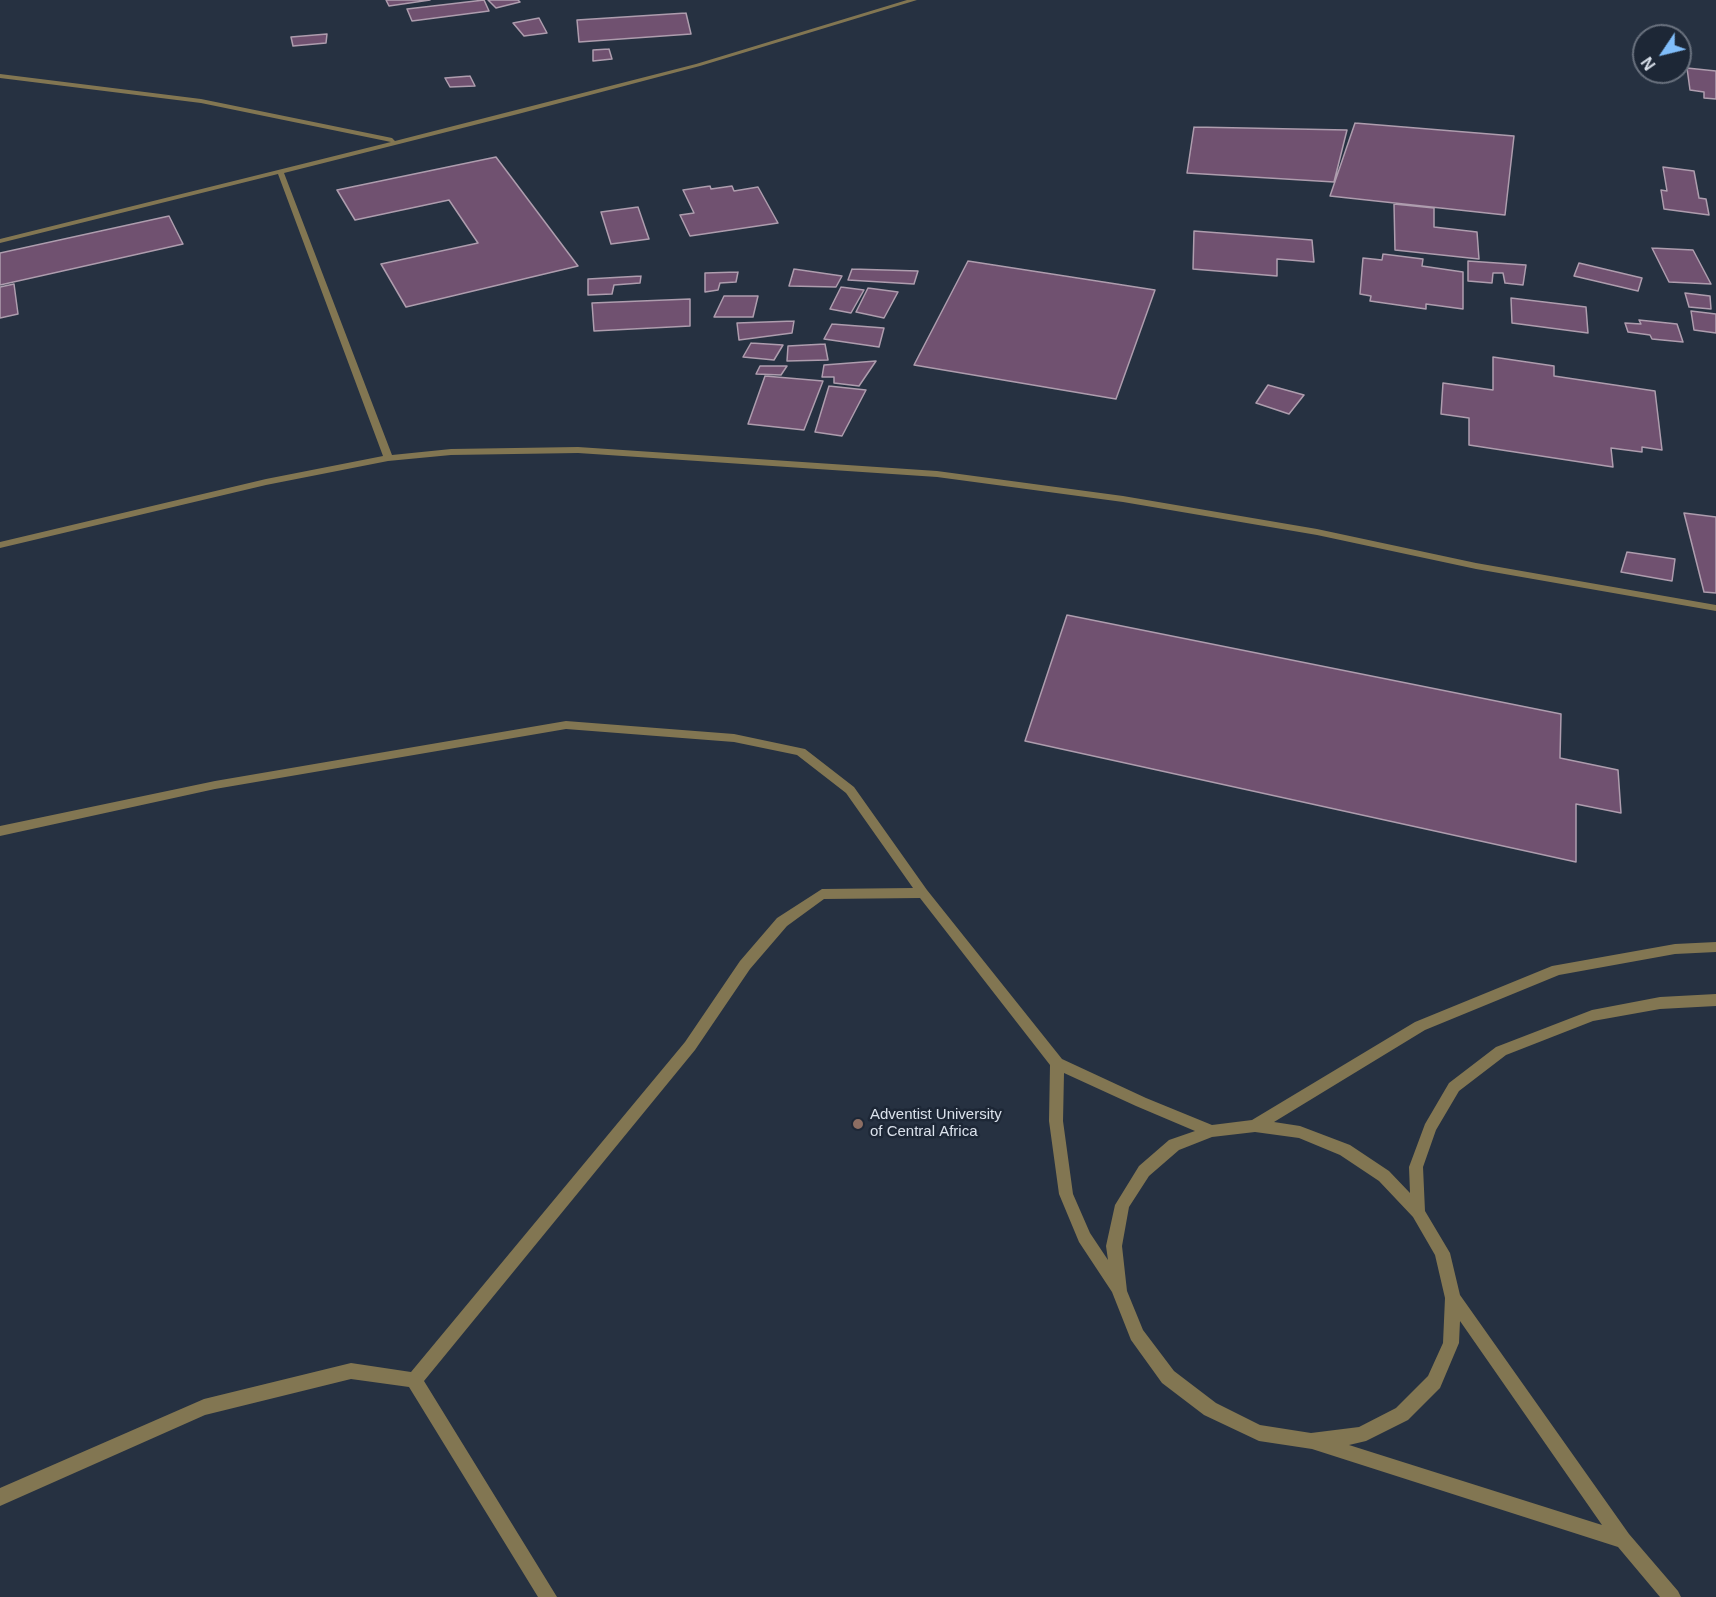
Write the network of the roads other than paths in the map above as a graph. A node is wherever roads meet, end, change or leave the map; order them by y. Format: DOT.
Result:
graph roads {
  1 [pos="914,0"];
  2 [pos="0,76"];
  3 [pos="396,141"];
  4 [pos="280,171"];
  5 [pos="0,240"];
  6 [pos="388,458"];
  7 [pos="0,545"];
  8 [pos="1716,608"];
  9 [pos="0,831"];
  10 [pos="923,893"];
  11 [pos="1716,947"];
  12 [pos="1716,1000"];
  13 [pos="1057,1063"];
  14 [pos="1255,1126"];
  15 [pos="1212,1131"];
  16 [pos="1418,1212"];
  17 [pos="1119,1290"];
  18 [pos="1453,1298"];
  19 [pos="414,1380"];
  20 [pos="1311,1441"];
  21 [pos="0,1497"];
  22 [pos="1623,1540"];
  23 [pos="548,1597"];
  24 [pos="1672,1597"];
  1 -- 3 [label="street"];
  2 -- 3 [label="street"];
  3 -- 4 [label="street"];
  4 -- 5 [label="street"];
  4 -- 6 [label="street"];
  6 -- 7 [label="street"];
  6 -- 8 [label="street"];
  9 -- 10 [label="street"];
  10 -- 13 [label="street"];
  10 -- 19 [label="street"];
  11 -- 14 [label="street"];
  12 -- 16 [label="street"];
  13 -- 15 [label="street"];
  13 -- 17 [label="street"];
  14 -- 15 [label="street"];
  14 -- 16 [label="street"];
  15 -- 17 [label="street"];
  16 -- 18 [label="street"];
  17 -- 20 [label="street"];
  18 -- 20 [label="street"];
  18 -- 22 [label="street"];
  19 -- 21 [label="street"];
  19 -- 23 [label="street"];
  20 -- 22 [label="street"];
  22 -- 24 [label="street"];
}
